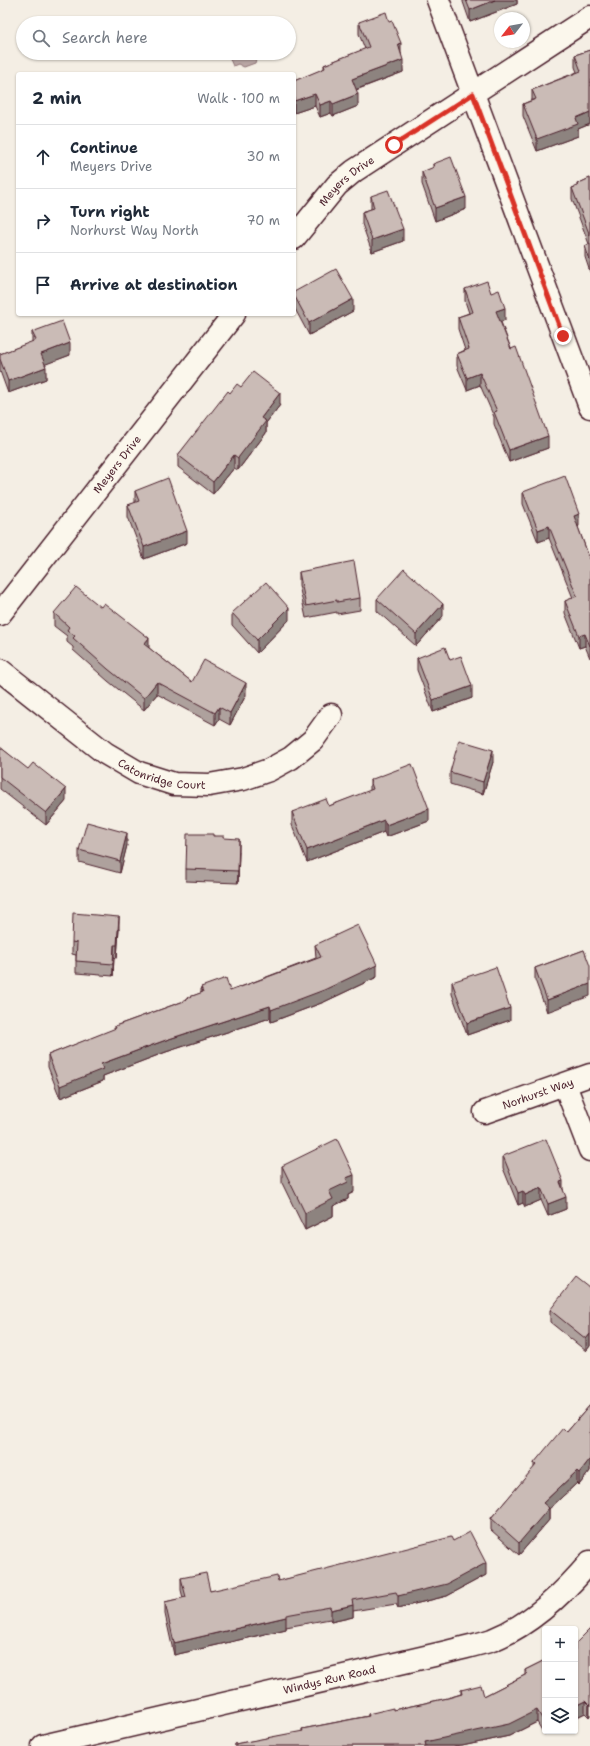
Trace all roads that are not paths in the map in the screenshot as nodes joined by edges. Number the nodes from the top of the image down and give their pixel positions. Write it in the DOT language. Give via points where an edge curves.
graph roads {
  1 [pos="438,0"];
  2 [pos="590,17"];
  3 [pos="473,94"];
  4 [pos="296,236"];
  5 [pos="232,316"];
  6 [pos="590,407"];
  7 [pos="0,614"];
  8 [pos="0,670"];
  9 [pos="331,715"];
  10 [pos="590,1075"];
  11 [pos="565,1085"];
  12 [pos="485,1112"];
  13 [pos="590,1150"];
  14 [pos="590,1562"];
  15 [pos="43,1746"];
  1 -- 3 [label="street"];
  2 -- 3 [label="street, Meyers Drive"];
  3 -- 4 [label="street, Meyers Drive" via="354,171 337,185"];
  3 -- 6 [label="street"];
  5 -- 7 [label="street, Meyers Drive"];
  8 -- 9 [label="street, Catonridge Court" via="105,753 140,773 174,784 209,785 243,779 269,770 291,758 313,740"];
  10 -- 11 [label="street, Norhurst Way"];
  11 -- 12 [label="street, Norhurst Way"];
  11 -- 13 [label="street"];
  14 -- 15 [label="street, Windys Run Road" via="553,1601 523,1623 492,1640"];
}
